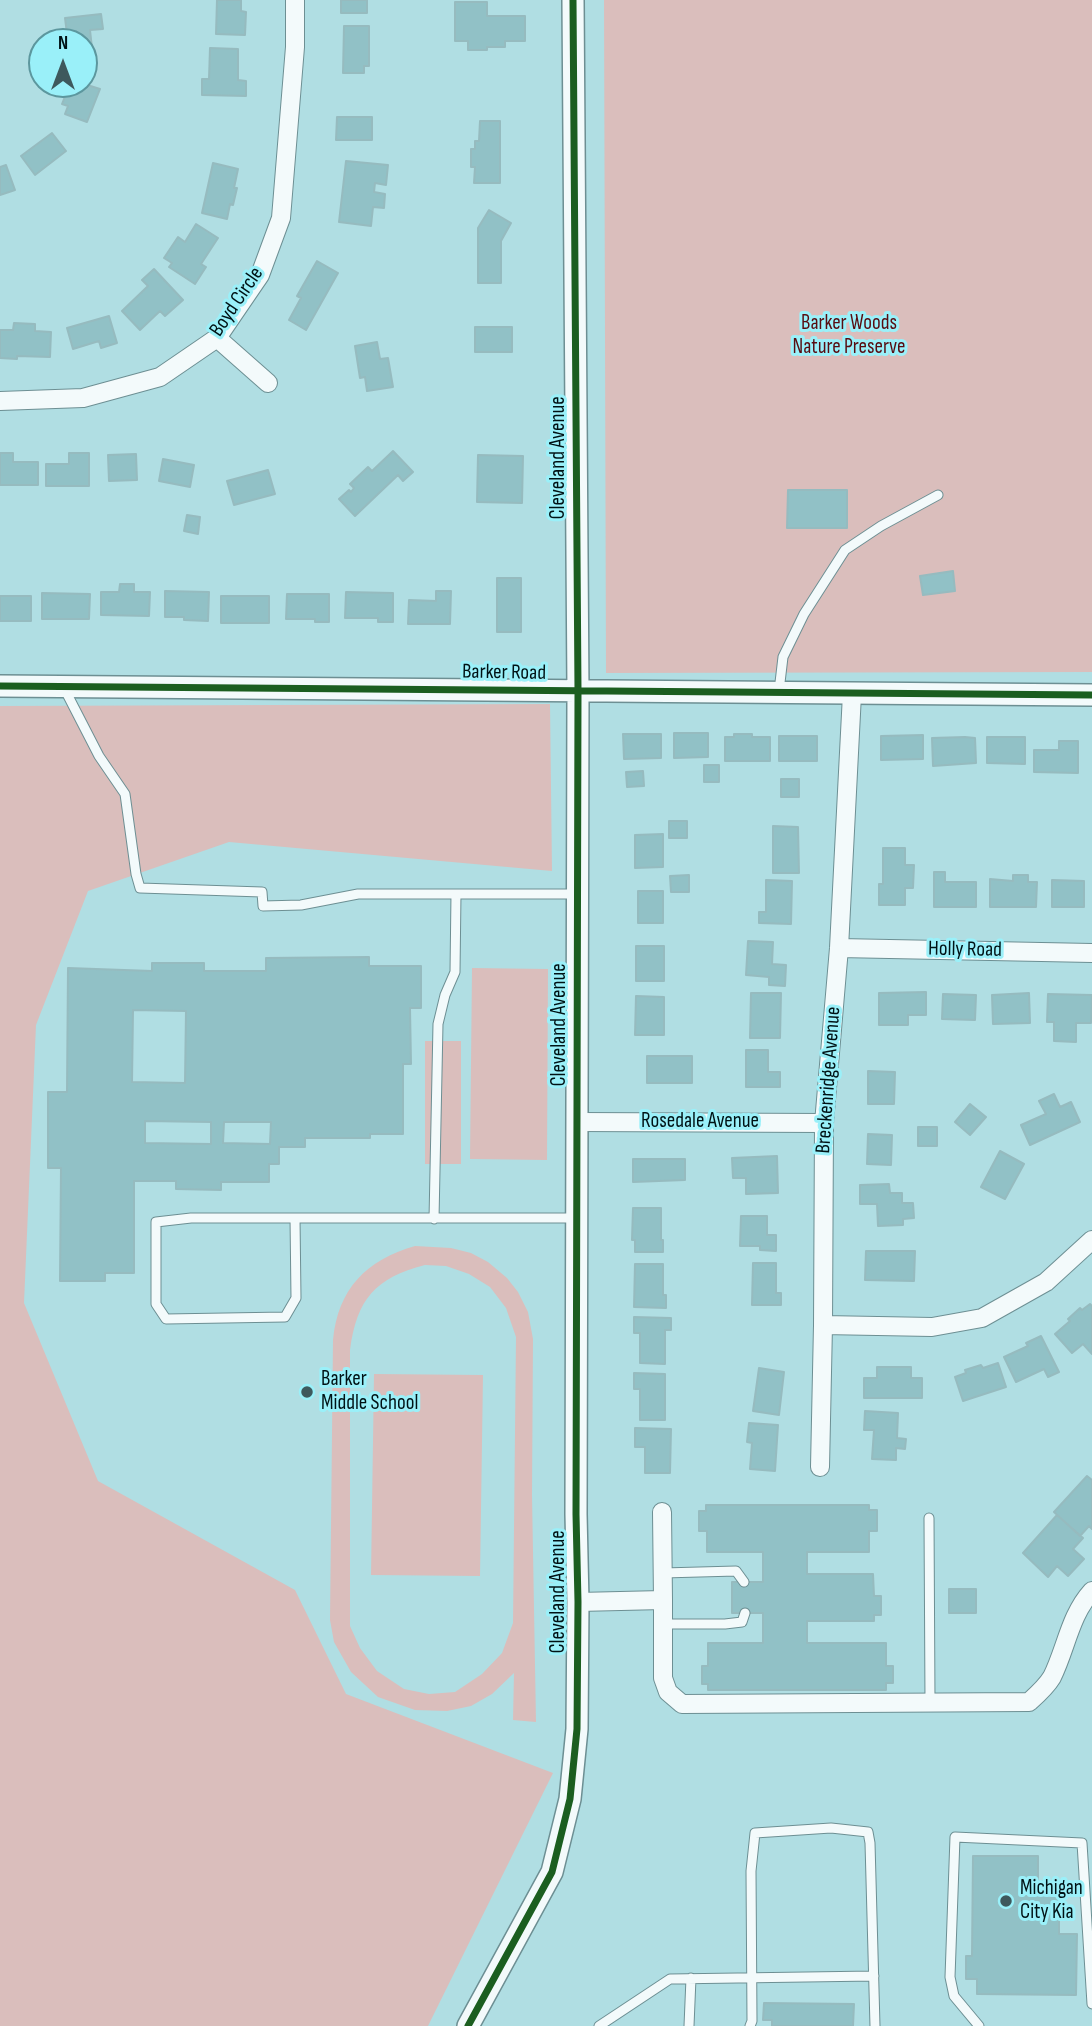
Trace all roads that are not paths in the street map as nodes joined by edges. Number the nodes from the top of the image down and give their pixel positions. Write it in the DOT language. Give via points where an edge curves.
graph roads {
  1 [pos="295,0"];
  2 [pos="573,0"];
  3 [pos="217,338"];
  4 [pos="268,383"];
  5 [pos="0,401"];
  6 [pos="938,495"];
  7 [pos="0,686"];
  8 [pos="64,687"];
  9 [pos="578,691"];
  10 [pos="779,693"];
  11 [pos="852,694"];
  12 [pos="1092,695"];
  13 [pos="456,894"];
  14 [pos="578,894"];
  15 [pos="839,948"];
  16 [pos="1092,953"];
  17 [pos="577,1122"];
  18 [pos="824,1123"];
  19 [pos="295,1218"];
  20 [pos="577,1218"];
  21 [pos="434,1219"];
  22 [pos="1092,1240"];
  23 [pos="823,1325"];
  24 [pos="820,1467"];
  25 [pos="662,1512"];
  26 [pos="929,1518"];
  27 [pos="663,1573"];
  28 [pos="744,1582"];
  29 [pos="1092,1591"];
  30 [pos="663,1600"];
  31 [pos="578,1602"];
  32 [pos="745,1613"];
  33 [pos="663,1624"];
  34 [pos="930,1702"];
  35 [pos="874,1976"];
  36 [pos="691,1978"];
  37 [pos="752,1978"];
  38 [pos="1092,2004"];
  39 [pos="468,2026"];
  40 [pos="599,2026"];
  41 [pos="689,2026"];
  42 [pos="750,2026"];
  43 [pos="875,2026"];
  44 [pos="979,2026"];
  1 -- 3 [label="street, Boyd Circle" via="281,218 260,275"];
  2 -- 9 [label="street, Cleveland Avenue"];
  3 -- 4 [label="street"];
  3 -- 5 [label="street, Boyd Circle" via="160,377 83,398"];
  6 -- 10 [label="lane" via="845,550 783,657"];
  7 -- 8 [label="street, Barker Road"];
  8 -- 9 [label="street, Barker Road"];
  8 -- 13 [label="lane" via="99,756 125,794 140,888 262,891 263,906 301,905 358,894"];
  9 -- 10 [label="street, Barker Road"];
  9 -- 14 [label="street, Cleveland Avenue"];
  10 -- 11 [label="street, Barker Road"];
  11 -- 12 [label="street, Barker Road"];
  11 -- 15 [label="street, Breckenridge Avenue"];
  13 -- 14 [label="lane"];
  13 -- 21 [label="lane" via="455,972 438,1024"];
  14 -- 17 [label="street, Cleveland Avenue"];
  15 -- 16 [label="street, Holly Road"];
  15 -- 18 [label="street, Breckenridge Avenue"];
  17 -- 18 [label="street, Rosedale Avenue"];
  17 -- 20 [label="street, Cleveland Avenue"];
  18 -- 23 [label="street, Breckenridge Avenue"];
  19 -- 19 [label="lane" via="156,1222 156,1304 166,1319 285,1317 296,1298"];
  19 -- 21 [label="lane"];
  20 -- 21 [label="lane"];
  20 -- 31 [label="street, Cleveland Avenue"];
  22 -- 23 [label="street" via="1046,1282 982,1318 932,1326"];
  23 -- 24 [label="street, Breckenridge Avenue"];
  25 -- 27 [label="street"];
  26 -- 34 [label="lane"];
  27 -- 28 [label="lane" via="736,1571"];
  27 -- 30 [label="street"];
  29 -- 34 [label="street" via="1075,1617 1052,1677 1029,1702"];
  30 -- 31 [label="street"];
  30 -- 33 [label="street"];
  31 -- 39 [label="street, Cleveland Avenue" via="577,1729 570,1798 552,1872"];
  32 -- 33 [label="lane" via="742,1622"];
  33 -- 34 [label="street" via="663,1678 668,1692 682,1704"];
  35 -- 37 [label="lane"];
  35 -- 37 [label="lane" via="868,1832 831,1828 755,1833"];
  35 -- 43 [label="lane"];
  36 -- 37 [label="lane"];
  36 -- 40 [label="lane" via="670,1979"];
  36 -- 41 [label="lane"];
  37 -- 42 [label="lane"];
  38 -- 44 [label="lane" via="1082,1843 954,1838 950,1978 954,1996"];
}
